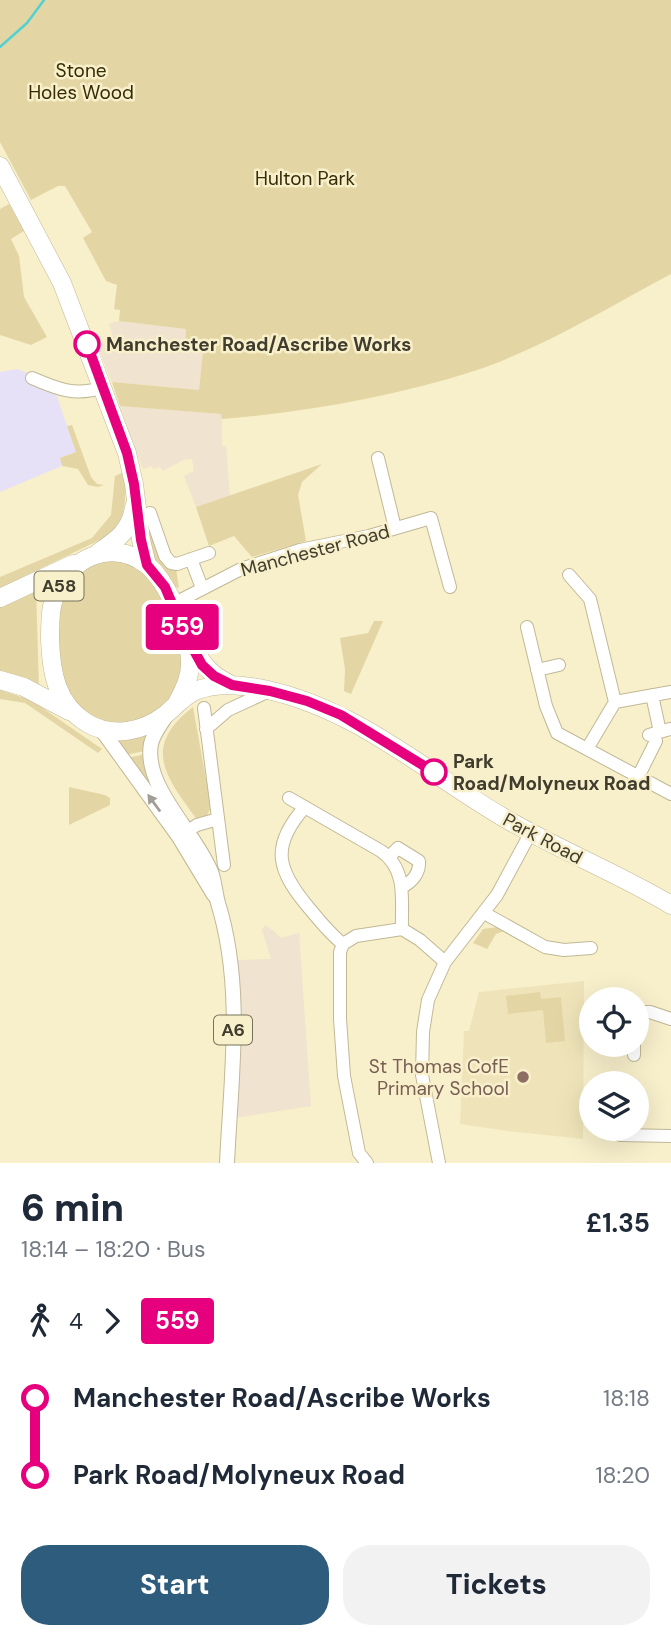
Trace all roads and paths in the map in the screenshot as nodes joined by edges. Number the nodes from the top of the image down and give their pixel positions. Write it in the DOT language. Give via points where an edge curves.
graph roads {
  1 [pos="0,166"];
  2 [pos="32,379"];
  3 [pos="103,387"];
  4 [pos="378,458"];
  5 [pos="135,495"];
  6 [pos="150,513"];
  7 [pos="396,528"];
  8 [pos="209,553"];
  9 [pos="89,557"];
  10 [pos="191,559"];
  11 [pos="147,565"];
  12 [pos="569,575"];
  13 [pos="450,587"];
  14 [pos="202,588"];
  15 [pos="0,598"];
  16 [pos="173,604"];
  17 [pos="527,627"];
  18 [pos="184,632"];
  19 [pos="559,665"];
  20 [pos="537,670"];
  21 [pos="0,680"];
  22 [pos="232,685"];
  23 [pos="270,691"];
  24 [pos="671,692"];
  25 [pos="652,695"];
  26 [pos="615,702"];
  27 [pos="173,706"];
  28 [pos="204,708"];
  29 [pos="75,714"];
  30 [pos="101,729"];
  31 [pos="206,729"];
  32 [pos="659,734"];
  33 [pos="587,749"];
  34 [pos="638,777"];
  35 [pos="671,794"];
  36 [pos="289,798"];
  37 [pos="304,807"];
  38 [pos="218,819"];
  39 [pos="531,832"];
  40 [pos="184,833"];
  41 [pos="389,857"];
  42 [pos="224,865"];
  43 [pos="402,887"];
  44 [pos="671,905"];
  45 [pos="484,912"];
  46 [pos="402,929"];
  47 [pos="344,944"];
  48 [pos="591,948"];
  49 [pos="445,962"];
  50 [pos="649,1012"];
  51 [pos="671,1019"];
  52 [pos="649,1135"];
  53 [pos="671,1136"];
  54 [pos="439,1161"];
  55 [pos="227,1163"];
  56 [pos="367,1163"];
  57 [pos="425,1163"];
  1 -- 3 [label="highway" via="62,283"];
  2 -- 3 [label="street" via="71,392"];
  3 -- 5 [label="highway" via="127,453"];
  4 -- 7 [label="street"];
  5 -- 9 [label="highway" via="127,528"];
  5 -- 11 [label="highway"];
  6 -- 10 [label="street" via="167,560 174,564"];
  7 -- 13 [label="street, Manchester Road" via="431,518"];
  7 -- 14 [label="street, Manchester Road" via="300,550 241,569"];
  8 -- 10 [label="street"];
  9 -- 11 [label="highway, A58" via="123,553"];
  9 -- 15 [label="highway, A58"];
  9 -- 29 [label="highway, A58" via="70,570 56,591 50,619 53,677"];
  10 -- 14 [label="street"];
  11 -- 16 [label="highway, A58"];
  12 -- 26 [label="street" via="590,598"];
  14 -- 16 [label="street, Manchester Road"];
  16 -- 18 [label="highway, A58"];
  17 -- 20 [label="street"];
  18 -- 22 [label="highway, Park Road / A58" via="202,665"];
  18 -- 27 [label="highway, A58" via="190,662 187,683"];
  19 -- 20 [label="street"];
  20 -- 33 [label="street" via="553,727"];
  21 -- 29 [label="highway, A58" via="24,687"];
  22 -- 23 [label="highway, Park Road / A58"];
  22 -- 27 [label="highway, Park Road / A58" via="204,688"];
  23 -- 31 [label="street" via="228,710"];
  23 -- 39 [label="highway, Park Road / A58" via="341,715"];
  24 -- 25 [label="street"];
  25 -- 26 [label="street"];
  25 -- 32 [label="street"];
  26 -- 33 [label="street"];
  27 -- 30 [label="highway, A58" via="142,728"];
  27 -- 40 [label="main road, A6" via="152,741 151,765"];
  28 -- 31 [label="street"];
  29 -- 30 [label="highway, A58"];
  40 -- 30 [label="main road, A6, one-way"];
  31 -- 38 [label="street"];
  32 -- 34 [label="street"];
  33 -- 34 [label="street"];
  34 -- 35 [label="street"];
  36 -- 37 [label="street"];
  37 -- 41 [label="street"];
  37 -- 47 [label="street" via="287,830 282,864 294,890"];
  38 -- 40 [label="street"];
  38 -- 42 [label="street"];
  39 -- 44 [label="highway, Park Road / A58"];
  39 -- 45 [label="street"];
  40 -- 55 [label="main road, A6" via="217,900 228,939 234,1025"];
  41 -- 43 [label="street" via="397,866"];
  41 -- 43 [label="street" via="398,848 419,861 413,880"];
  43 -- 46 [label="street"];
  45 -- 48 [label="street" via="545,947"];
  45 -- 49 [label="street"];
  46 -- 47 [label="street" via="356,936"];
  46 -- 49 [label="street"];
  47 -- 56 [label="street" via="339,961 344,1076 359,1153"];
  49 -- 54 [label="street" via="428,1000 422,1054"];
  50 -- 51 [label="street"];
  52 -- 53 [label="street"];
  54 -- 57 [label="street"];
}
